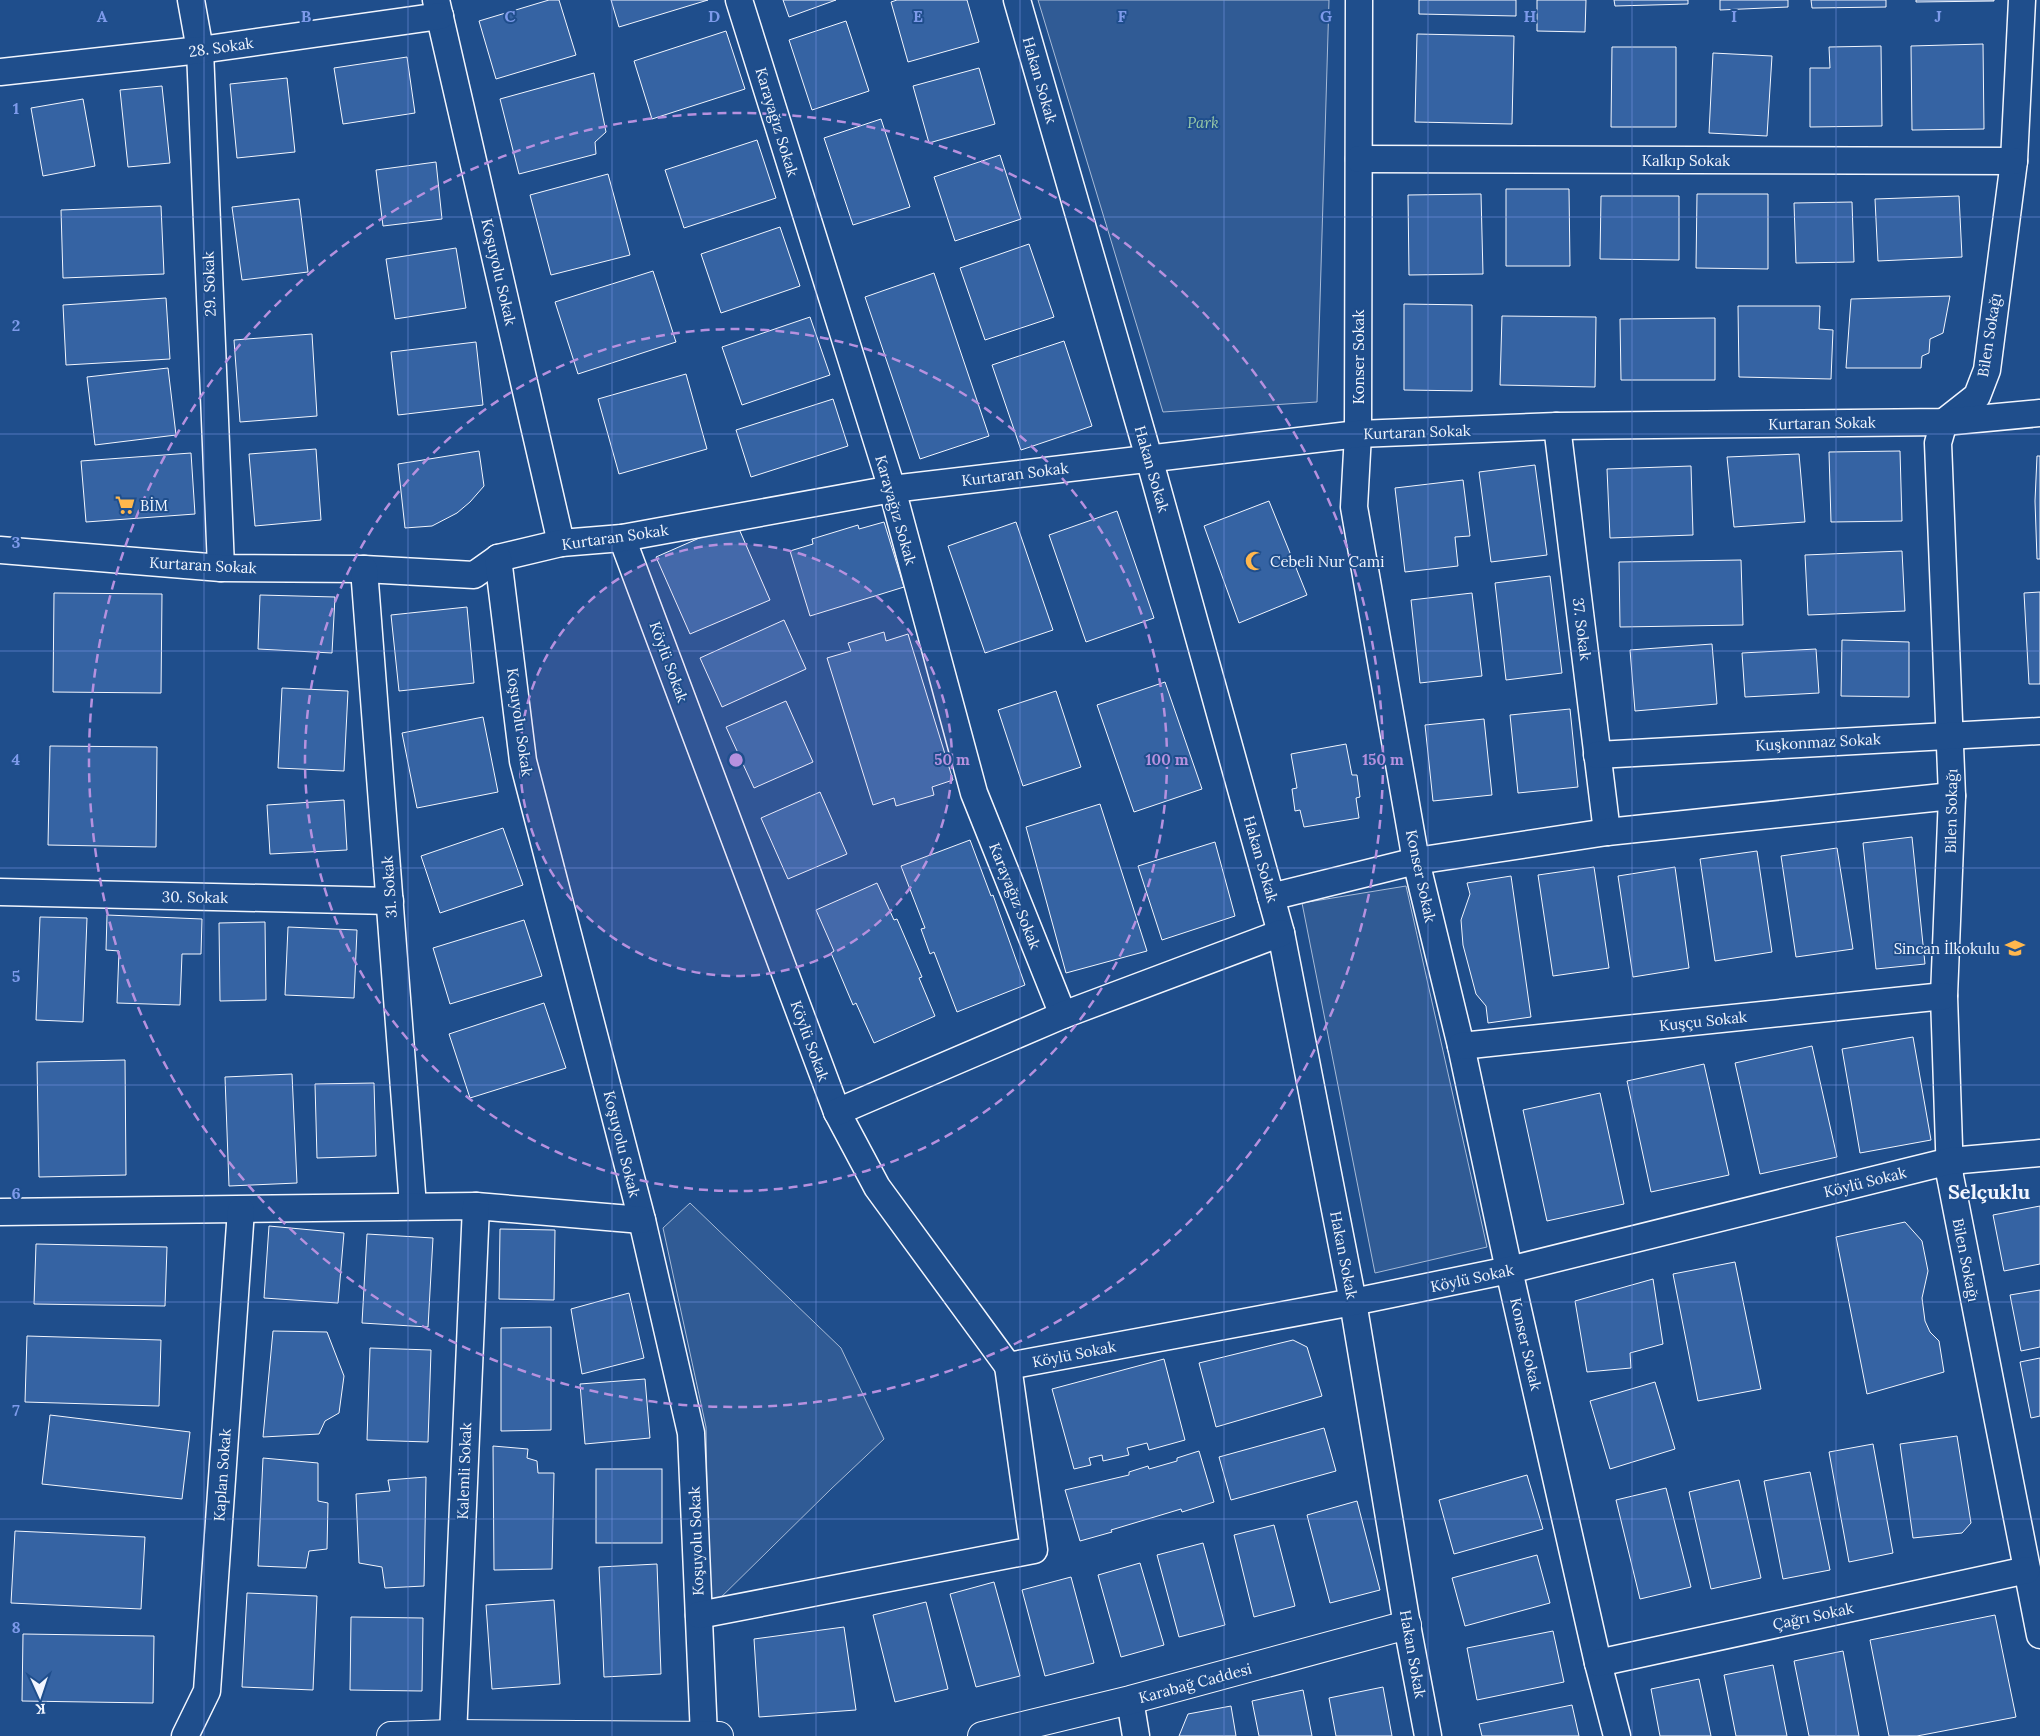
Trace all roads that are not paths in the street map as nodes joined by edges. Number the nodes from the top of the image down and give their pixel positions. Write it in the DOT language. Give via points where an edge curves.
graph roads {
  1 [pos="191,0"];
  2 [pos="739,0"];
  3 [pos="1017,0"];
  4 [pos="1359,0"];
  5 [pos="2022,0"];
  6 [pos="438,8"];
  7 [pos="200,50"];
  8 [pos="0,72"];
  9 [pos="1359,158"];
  10 [pos="2014,161"];
  11 [pos="2040,413"];
  12 [pos="1944,422"];
  13 [pos="1556,426"];
  14 [pos="1358,434"];
  15 [pos="1150,458"];
  16 [pos="892,489"];
  17 [pos="622,538"];
  18 [pos="561,543"];
  19 [pos="0,550"];
  20 [pos="498,558"];
  21 [pos="222,568"];
  22 [pos="364,569"];
  23 [pos="2040,731"];
  24 [pos="1951,735"];
  25 [pos="1597,755"];
  26 [pos="1952,796"];
  27 [pos="1607,832"];
  28 [pos="1416,861"];
  29 [pos="0,892"];
  30 [pos="1271,897"];
  31 [pos="390,901"];
  32 [pos="1281,933"];
  33 [pos="1944,996"];
  34 [pos="1064,1015"];
  35 [pos="1461,1046"];
  36 [pos="837,1112"];
  37 [pos="2040,1153"];
  38 [pos="1950,1162"];
  39 [pos="413,1206"];
  40 [pos="476,1206"];
  41 [pos="241,1210"];
  42 [pos="0,1212"];
  43 [pos="642,1220"];
  44 [pos="1509,1270"];
  45 [pos="1353,1302"];
  46 [pos="1008,1366"];
  47 [pos="2027,1570"];
  48 [pos="699,1615"];
  49 [pos="1407,1626"];
  50 [pos="2040,1635"];
  51 [pos="1598,1663"];
  52 [pos="1130,1700"];
  53 [pos="453,1735"];
  54 [pos="185,1736"];
  55 [pos="392,1736"];
  56 [pos="709,1736"];
  57 [pos="982,1736"];
  58 [pos="1136,1736"];
  59 [pos="1428,1736"];
  60 [pos="1617,1736"];
  1 -- 7 [label="street, 29. Sokak"];
  2 -- 16 [label="street, Karayağız Sokak"];
  3 -- 15 [label="street, Hakan Sokak"];
  4 -- 9 [label="street, Konser Sokak"];
  5 -- 10 [label="street, Bilen Sokağı"];
  6 -- 7 [label="street, 28. Sokak"];
  6 -- 18 [label="street, Koşuyolu Sokak"];
  7 -- 8 [label="street, 28. Sokak"];
  7 -- 21 [label="street, 29. Sokak"];
  9 -- 10 [label="street, Kalkıp Sokak"];
  9 -- 14 [label="street, Konser Sokak"];
  10 -- 12 [label="street, Bilen Sokağı" via="1987,370 1977,396"];
  11 -- 12 [label="street, Kurtaran Sokak"];
  12 -- 13 [label="street, Kurtaran Sokak"];
  12 -- 24 [label="street, Bilen Sokağı" via="1938,443"];
  13 -- 14 [label="street, Kurtaran Sokak"];
  13 -- 25 [label="street, 37. Sokak"];
  14 -- 15 [label="street, Kurtaran Sokak"];
  14 -- 28 [label="street, Konser Sokak" via="1354,507"];
  15 -- 16 [label="street, Kurtaran Sokak"];
  15 -- 30 [label="street, Hakan Sokak"];
  16 -- 17 [label="street, Kurtaran Sokak"];
  16 -- 34 [label="street, Karayağız Sokak" via="974,793"];
  17 -- 18 [label="street, Kurtaran Sokak"];
  17 -- 36 [label="street, Köylü Sokak"];
  18 -- 20 [label="street, Kurtaran Sokak"];
  19 -- 21 [label="street, Kurtaran Sokak"];
  20 -- 22 [label="street, Kurtaran Sokak" via="474,575"];
  20 -- 43 [label="street, Koşuyolu Sokak" via="523,761"];
  21 -- 22 [label="street, Kurtaran Sokak"];
  22 -- 31 [label="street, 31. Sokak"];
  23 -- 24 [label="street, Kuşkonmaz Sokak"];
  24 -- 25 [label="street, Kuşkonmaz Sokak"];
  24 -- 26 [label="street, Bilen Sokağı"];
  25 -- 27 [label="street, 37. Sokak"];
  26 -- 27 [label="street"];
  26 -- 33 [label="street, Bilen Sokağı"];
  27 -- 28 [label="street"];
  28 -- 30 [label="street"];
  28 -- 35 [label="street, Konser Sokak"];
  29 -- 31 [label="street, 30. Sokak"];
  30 -- 32 [label="street, Hakan Sokak"];
  31 -- 39 [label="street, 31. Sokak"];
  32 -- 34 [label="street"];
  32 -- 45 [label="street, Hakan Sokak"];
  33 -- 35 [label="street, Kuşçu Sokak"];
  33 -- 38 [label="street, Bilen Sokağı"];
  34 -- 36 [label="street"];
  35 -- 44 [label="street, Konser Sokak"];
  36 -- 46 [label="street, Köylü Sokak" via="877,1187"];
  37 -- 38 [label="street, Köylü Sokak"];
  38 -- 44 [label="street, Köylü Sokak"];
  38 -- 47 [label="street, Bilen Sokağı" via="1950,1176"];
  39 -- 40 [label="street"];
  39 -- 41 [label="street"];
  40 -- 43 [label="street"];
  40 -- 53 [label="street, Kalemli Sokak"];
  41 -- 42 [label="street"];
  41 -- 54 [label="street, Kaplan Sokak" via="206,1691"];
  43 -- 48 [label="street, Koşuyolu Sokak" via="691,1433"];
  44 -- 45 [label="street, Köylü Sokak"];
  44 -- 51 [label="street, Konser Sokak"];
  45 -- 46 [label="street, Köylü Sokak"];
  45 -- 49 [label="street, Hakan Sokak"];
  46 -- 48 [label="street" via="1034,1550"];
  47 -- 50 [label="street, Bilen Sokağı"];
  47 -- 51 [label="street, Çağrı Sokak"];
  48 -- 56 [label="street, Koşuyolu Sokak"];
  49 -- 52 [label="street, Karabağ Caddesi"];
  49 -- 59 [label="street, Hakan Sokak"];
  51 -- 60 [label="street, Konser Sokak"];
  52 -- 57 [label="street, Karabağ Caddesi"];
  52 -- 58 [label="street"];
  53 -- 55 [label="street"];
  53 -- 56 [label="street"];
}
